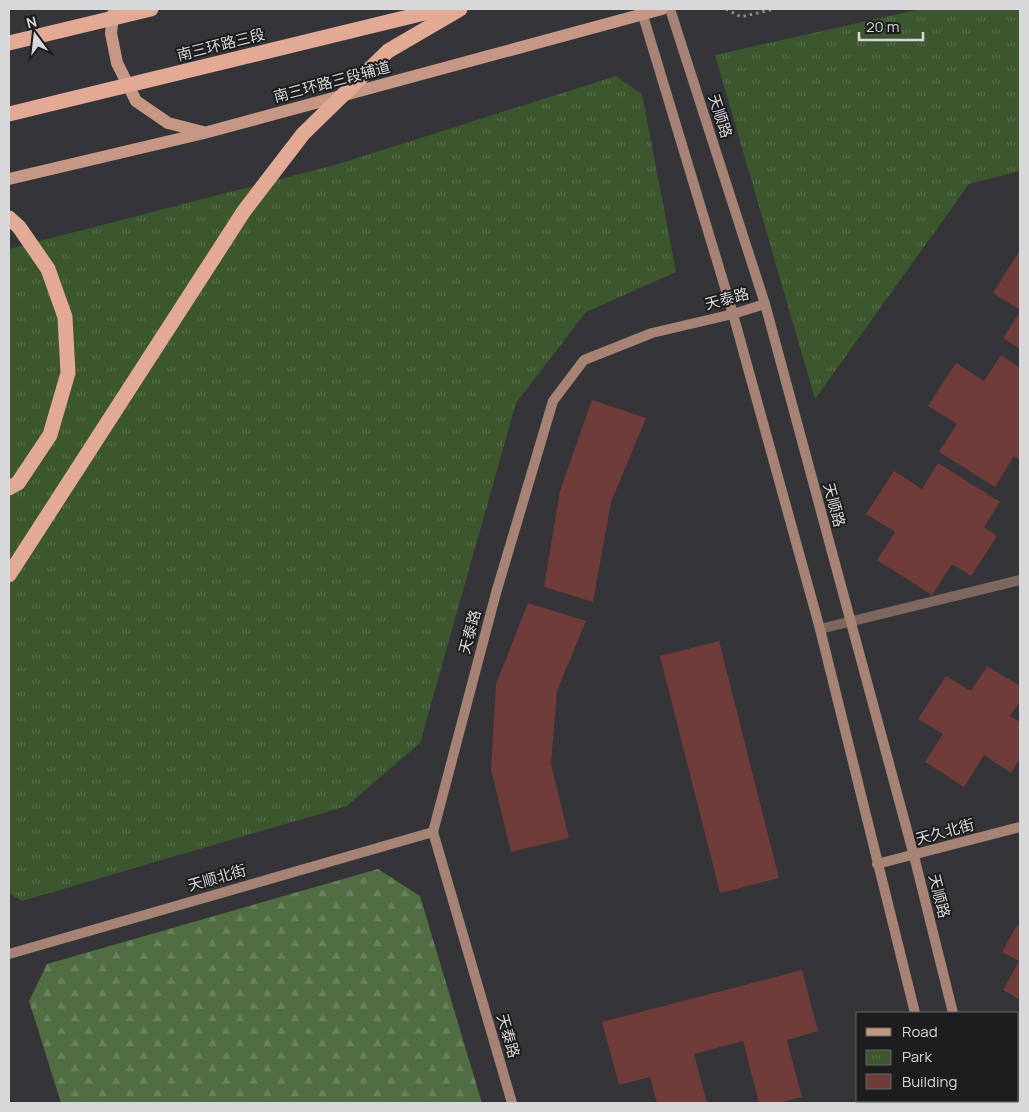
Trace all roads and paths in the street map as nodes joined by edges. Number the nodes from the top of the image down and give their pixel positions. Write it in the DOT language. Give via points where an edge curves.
graph roads {
  1 [pos="114,9"];
  2 [pos="151,9"];
  3 [pos="441,9"];
  4 [pos="460,9"];
  5 [pos="662,9"];
  6 [pos="670,9"];
  7 [pos="726,9"];
  8 [pos="774,9"];
  9 [pos="642,12"];
  10 [pos="9,44"];
  11 [pos="9,114"];
  12 [pos="204,133"];
  13 [pos="9,180"];
  14 [pos="9,218"];
  15 [pos="765,304"];
  16 [pos="733,314"];
  17 [pos="9,488"];
  18 [pos="9,575"];
  19 [pos="1020,580"];
  20 [pos="850,622"];
  21 [pos="820,629"];
  22 [pos="1020,827"];
  23 [pos="433,832"];
  24 [pos="914,856"];
  25 [pos="877,864"];
  26 [pos="9,954"];
  27 [pos="915,1012"];
  28 [pos="953,1012"];
  29 [pos="512,1103"];
  1 -- 12 [label="main road" via="111,33 117,63 136,101 168,123"];
  2 -- 10 [label="highway, bridge"];
  3 -- 11 [label="highway, 南三环路三段, bridge"];
  4 -- 18 [label="highway, bridge" via="388,50 303,134 244,210"];
  5 -- 9 [label="main road, 南三环路三段辅道"];
  6 -- 15 [label="street, 天顺路"];
  7 -- 8 [label="path" via="741,17"];
  9 -- 12 [label="main road, 南三环路三段辅道"];
  9 -- 16 [label="street"];
  12 -- 13 [label="main road, 南三环路三段辅道"];
  14 -- 17 [label="highway" via="48,269 65,317 68,374 50,435 18,482"];
  15 -- 16 [label="street, 天泰路"];
  15 -- 20 [label="street, 天顺路"];
  16 -- 21 [label="street"];
  16 -- 23 [label="street, 天泰路" via="652,333 584,360 553,401 496,593"];
  19 -- 20 [label="lane"];
  20 -- 21 [label="lane"];
  20 -- 24 [label="street, 天顺路"];
  21 -- 25 [label="street"];
  22 -- 24 [label="street, 天久北街"];
  23 -- 26 [label="street, 天顺北街"];
  23 -- 29 [label="street, 天泰路"];
  24 -- 25 [label="street, 天久北街"];
  24 -- 28 [label="street, 天顺路"];
  25 -- 27 [label="street"];
}
